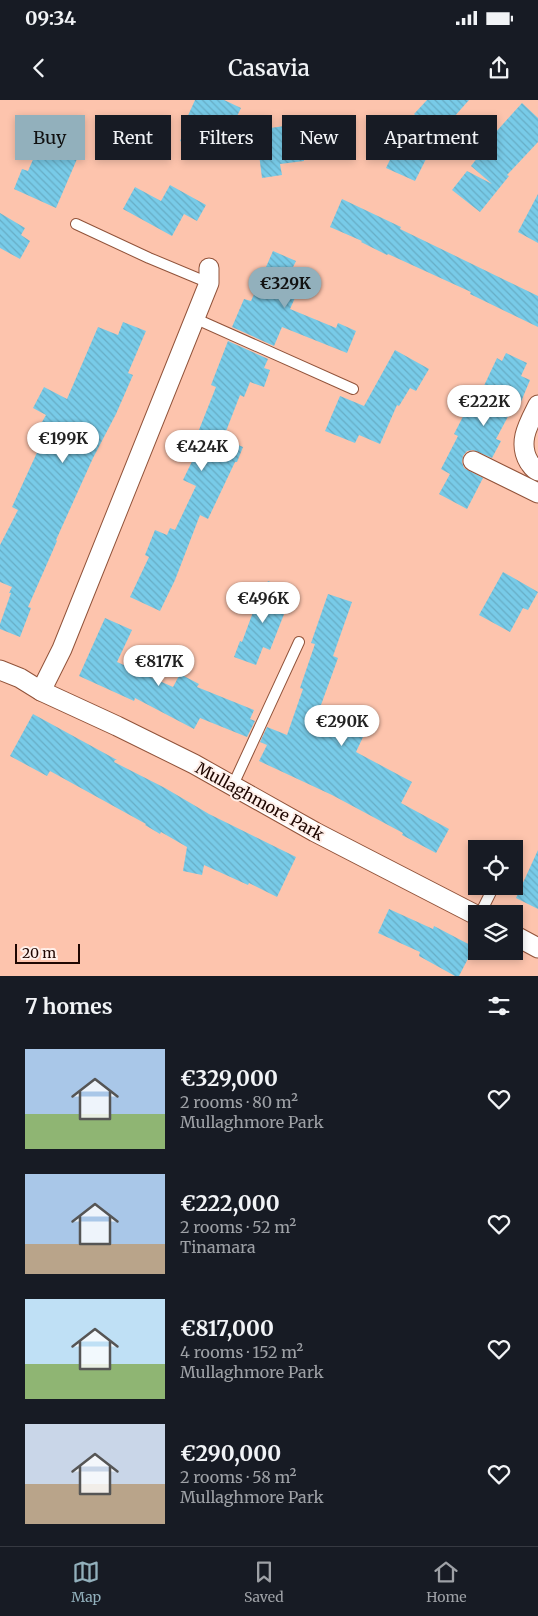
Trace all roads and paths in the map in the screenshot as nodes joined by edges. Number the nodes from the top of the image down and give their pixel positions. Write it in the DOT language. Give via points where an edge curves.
graph roads {
  1 [pos="76,224"];
  2 [pos="209,276"];
  3 [pos="194,318"];
  4 [pos="353,389"];
  5 [pos="538,405"];
  6 [pos="473,461"];
  7 [pos="538,471"];
  8 [pos="538,494"];
  9 [pos="299,642"];
  10 [pos="0,670"];
  11 [pos="41,691"];
  12 [pos="233,785"];
  13 [pos="468,911"];
  14 [pos="523,940"];
  15 [pos="538,948"];
  1 -- 2 [label="lane" via="149,258"];
  2 -- 3 [label="street"];
  3 -- 4 [label="lane"];
  3 -- 11 [label="street" via="62,649"];
  5 -- 7 [label="street" via="526,429 523,444 525,455"];
  6 -- 8 [label="street"];
  9 -- 12 [label="lane"];
  10 -- 11 [label="street, Mullaghmore Park"];
  11 -- 12 [label="street, Mullaghmore Park"];
  12 -- 13 [label="street, Mullaghmore Park" via="315,832"];
  14 -- 15 [label="street"];
}
